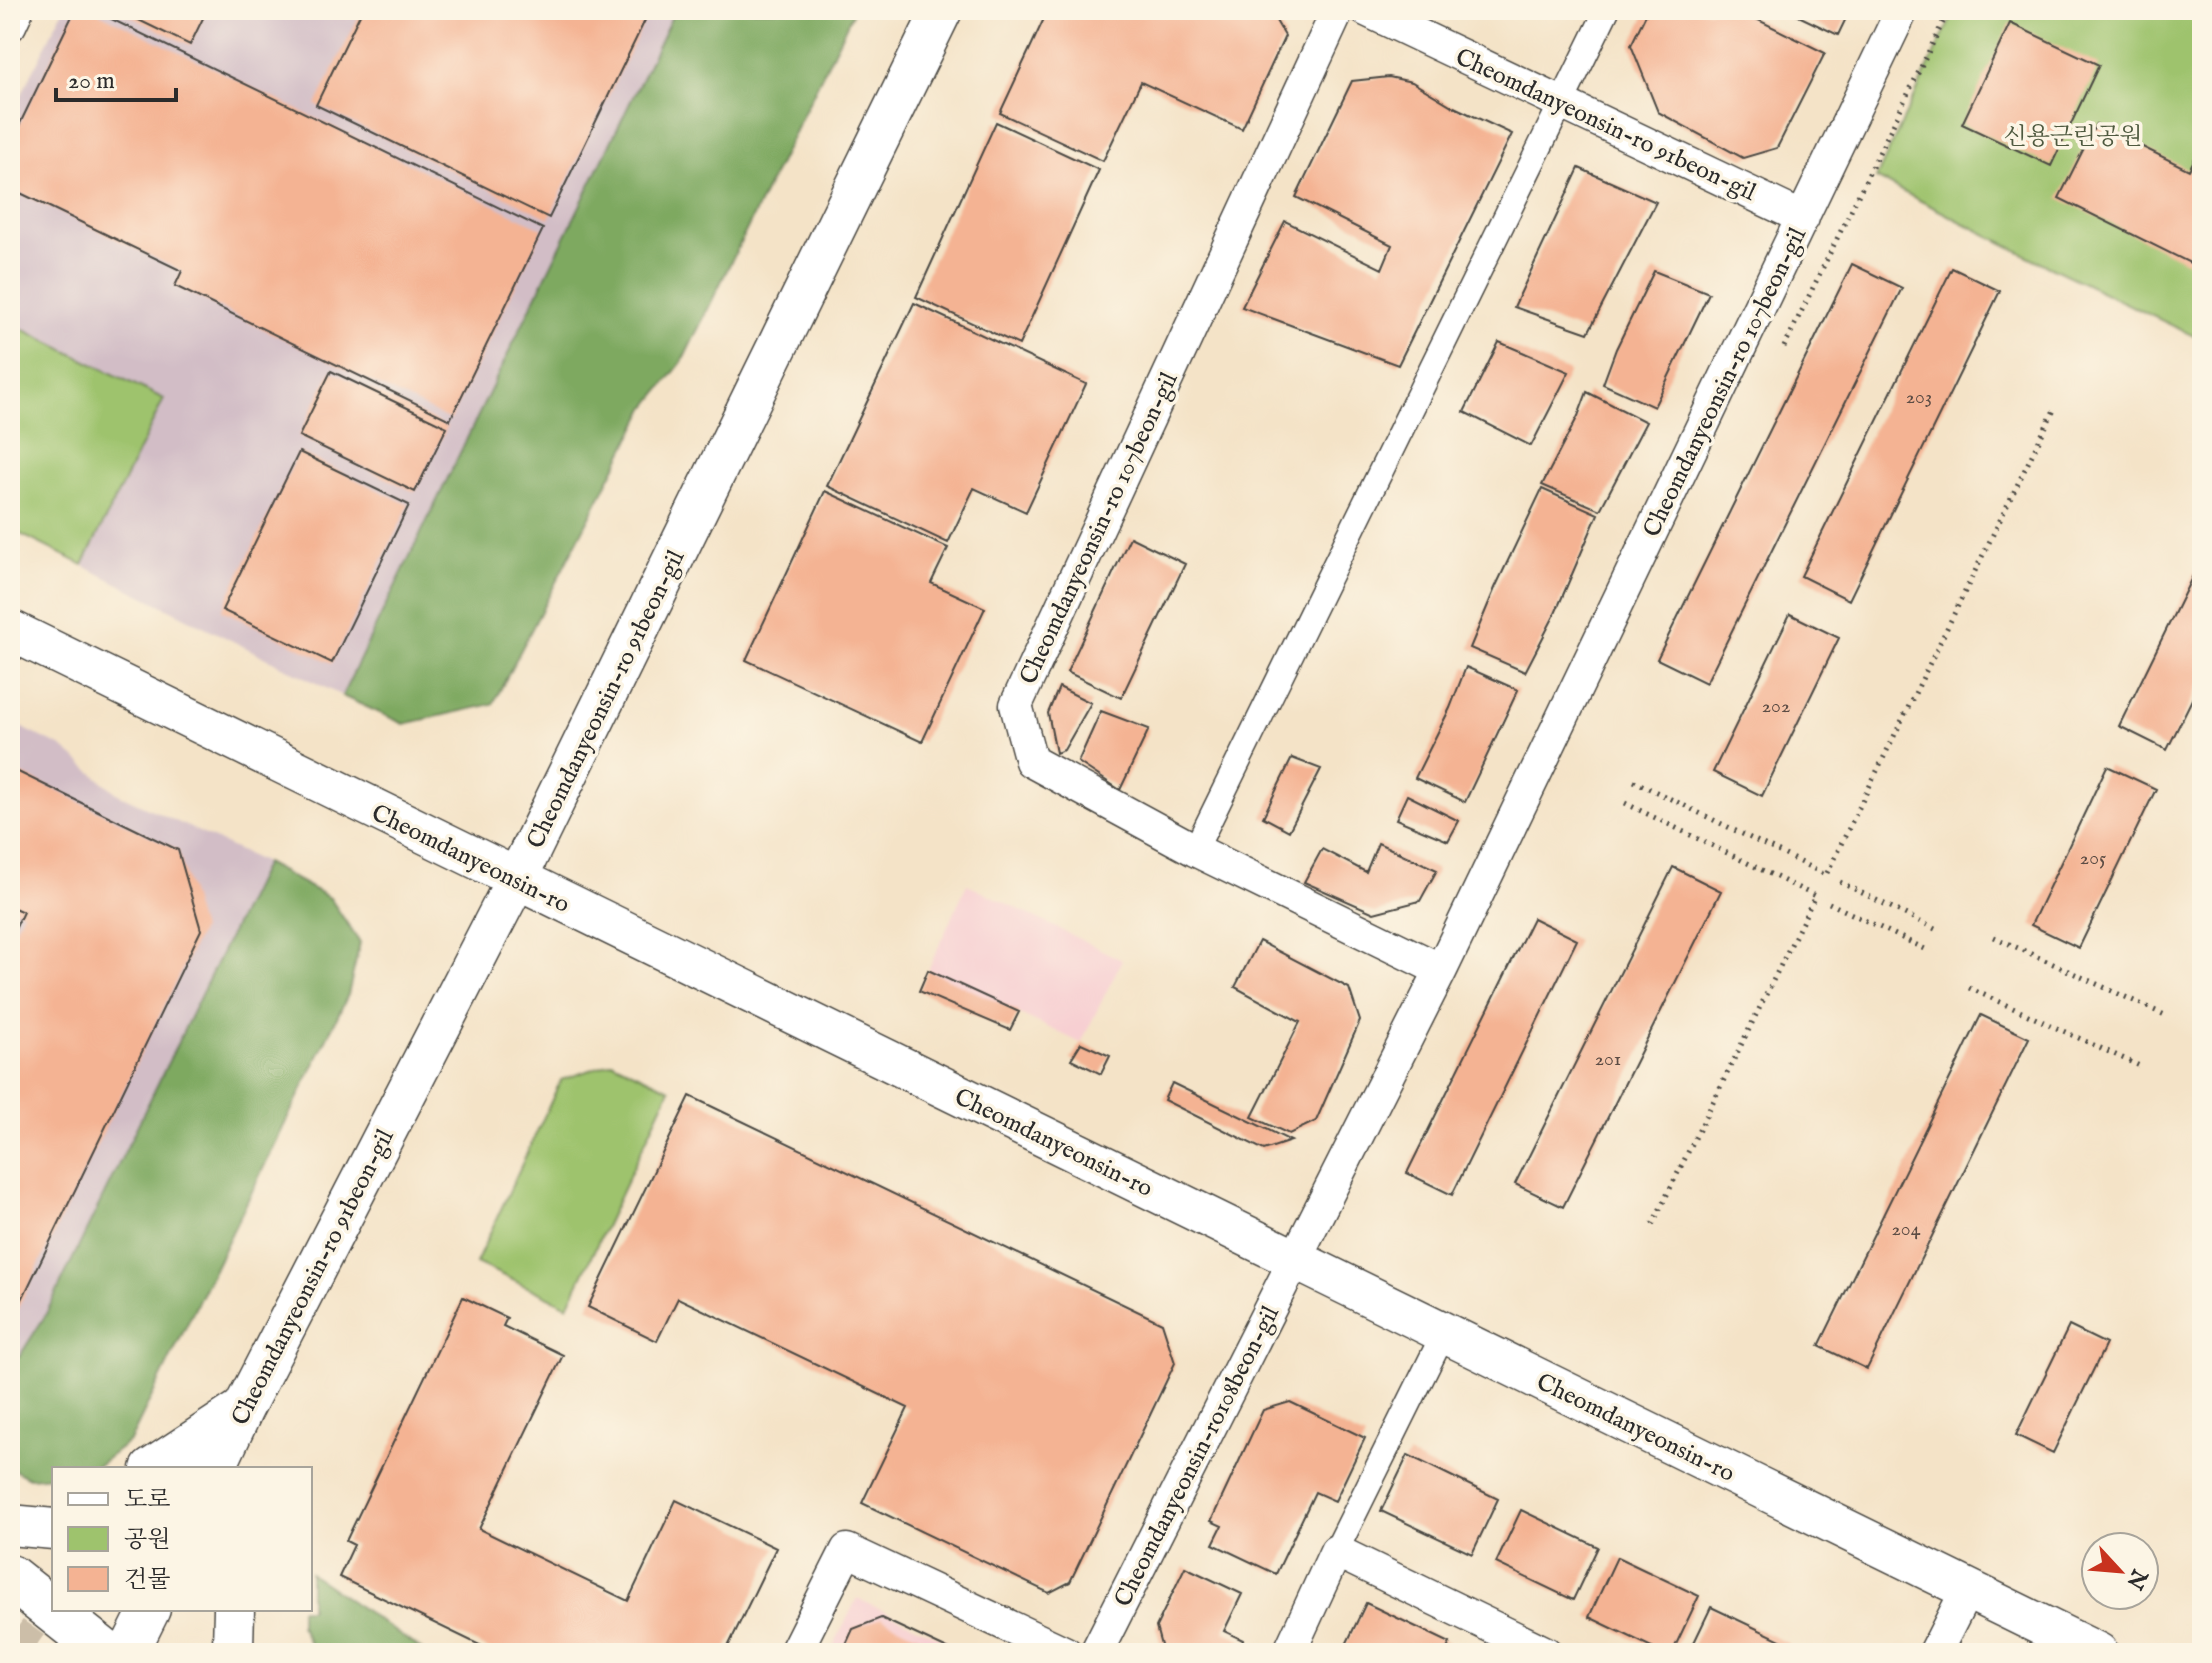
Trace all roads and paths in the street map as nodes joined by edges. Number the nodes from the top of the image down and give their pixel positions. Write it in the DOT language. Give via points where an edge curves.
graph roads {
  1 [pos="17,10"];
  2 [pos="942,10"];
  3 [pos="1338,10"];
  4 [pos="1366,10"];
  5 [pos="1607,10"];
  6 [pos="1902,10"];
  7 [pos="10,25"];
  8 [pos="1561,103"];
  9 [pos="1803,218"];
  10 [pos="2054,410"];
  11 [pos="10,630"];
  12 [pos="1634,781"];
  13 [pos="1625,803"];
  14 [pos="1195,850"];
  15 [pos="516,880"];
  16 [pos="1840,882"];
  17 [pos="1829,903"];
  18 [pos="1935,929"];
  19 [pos="1994,937"];
  20 [pos="1925,949"];
  21 [pos="1441,970"];
  22 [pos="1969,988"];
  23 [pos="2167,1016"];
  24 [pos="2142,1067"];
  25 [pos="1651,1227"];
  26 [pos="1296,1260"];
  27 [pos="1444,1333"];
  28 [pos="243,1409"];
  29 [pos="154,1467"];
  30 [pos="216,1467"];
  31 [pos="239,1467"];
  32 [pos="10,1525"];
  33 [pos="52,1529"];
  34 [pos="1336,1551"];
  35 [pos="10,1577"];
  36 [pos="1968,1588"];
  37 [pos="52,1610"];
  38 [pos="53,1611"];
  39 [pos="149,1611"];
  40 [pos="234,1611"];
  41 [pos="106,1653"];
  42 [pos="128,1653"];
  43 [pos="235,1653"];
  44 [pos="795,1653"];
  45 [pos="1066,1653"];
  46 [pos="1096,1653"];
  47 [pos="1289,1653"];
  48 [pos="1546,1653"];
  49 [pos="1935,1653"];
  50 [pos="2098,1653"];
  1 -- 7 [label="street"];
  2 -- 15 [label="street, Cheomdanyeonsin-ro 91beon-gil"];
  3 -- 14 [label="street, Cheomdanyeonsin-ro 107beon-gil" via="1016,705 1031,761"];
  4 -- 8 [label="street, Cheomdanyeonsin-ro 91beon-gil"];
  5 -- 8 [label="street"];
  6 -- 9 [label="street, Cheomdanyeonsin-ro 107beon-gil"];
  8 -- 9 [label="street, Cheomdanyeonsin-ro 91beon-gil"];
  8 -- 14 [label="street"];
  9 -- 21 [label="street, Cheomdanyeonsin-ro 107beon-gil"];
  10 -- 12 [label="path" via="1826,875"];
  11 -- 15 [label="street, Cheomdanyeonsin-ro"];
  13 -- 25 [label="path" via="1815,896"];
  14 -- 21 [label="street, Cheomdanyeonsin-ro 107beon-gil"];
  15 -- 26 [label="street, Cheomdanyeonsin-ro"];
  15 -- 28 [label="street, Cheomdanyeonsin-ro 91beon-gil"];
  16 -- 18 [label="path"];
  17 -- 20 [label="path"];
  19 -- 23 [label="path"];
  21 -- 26 [label="street, Cheomdanyeonsin-ro 107beon-gil"];
  22 -- 24 [label="path"];
  26 -- 27 [label="street, Cheomdanyeonsin-ro"];
  26 -- 46 [label="street, Cheomdanyeonsin-ro108beon-gil"];
  27 -- 34 [label="street"];
  27 -- 36 [label="street, Cheomdanyeonsin-ro"];
  28 -- 29 [label="street"];
  28 -- 30 [label="street, Cheomdanyeonsin-ro 91beon-gil"];
  28 -- 31 [label="street"];
  32 -- 33 [label="street"];
  34 -- 47 [label="street"];
  34 -- 48 [label="street"];
  35 -- 37 [label="main road"];
  36 -- 49 [label="street"];
  36 -- 50 [label="street, Cheomdanyeonsin-ro"];
  38 -- 41 [label="main road"];
  39 -- 42 [label="street"];
  40 -- 43 [label="street"];
  44 -- 45 [label="street" via="847,1550"];
}
